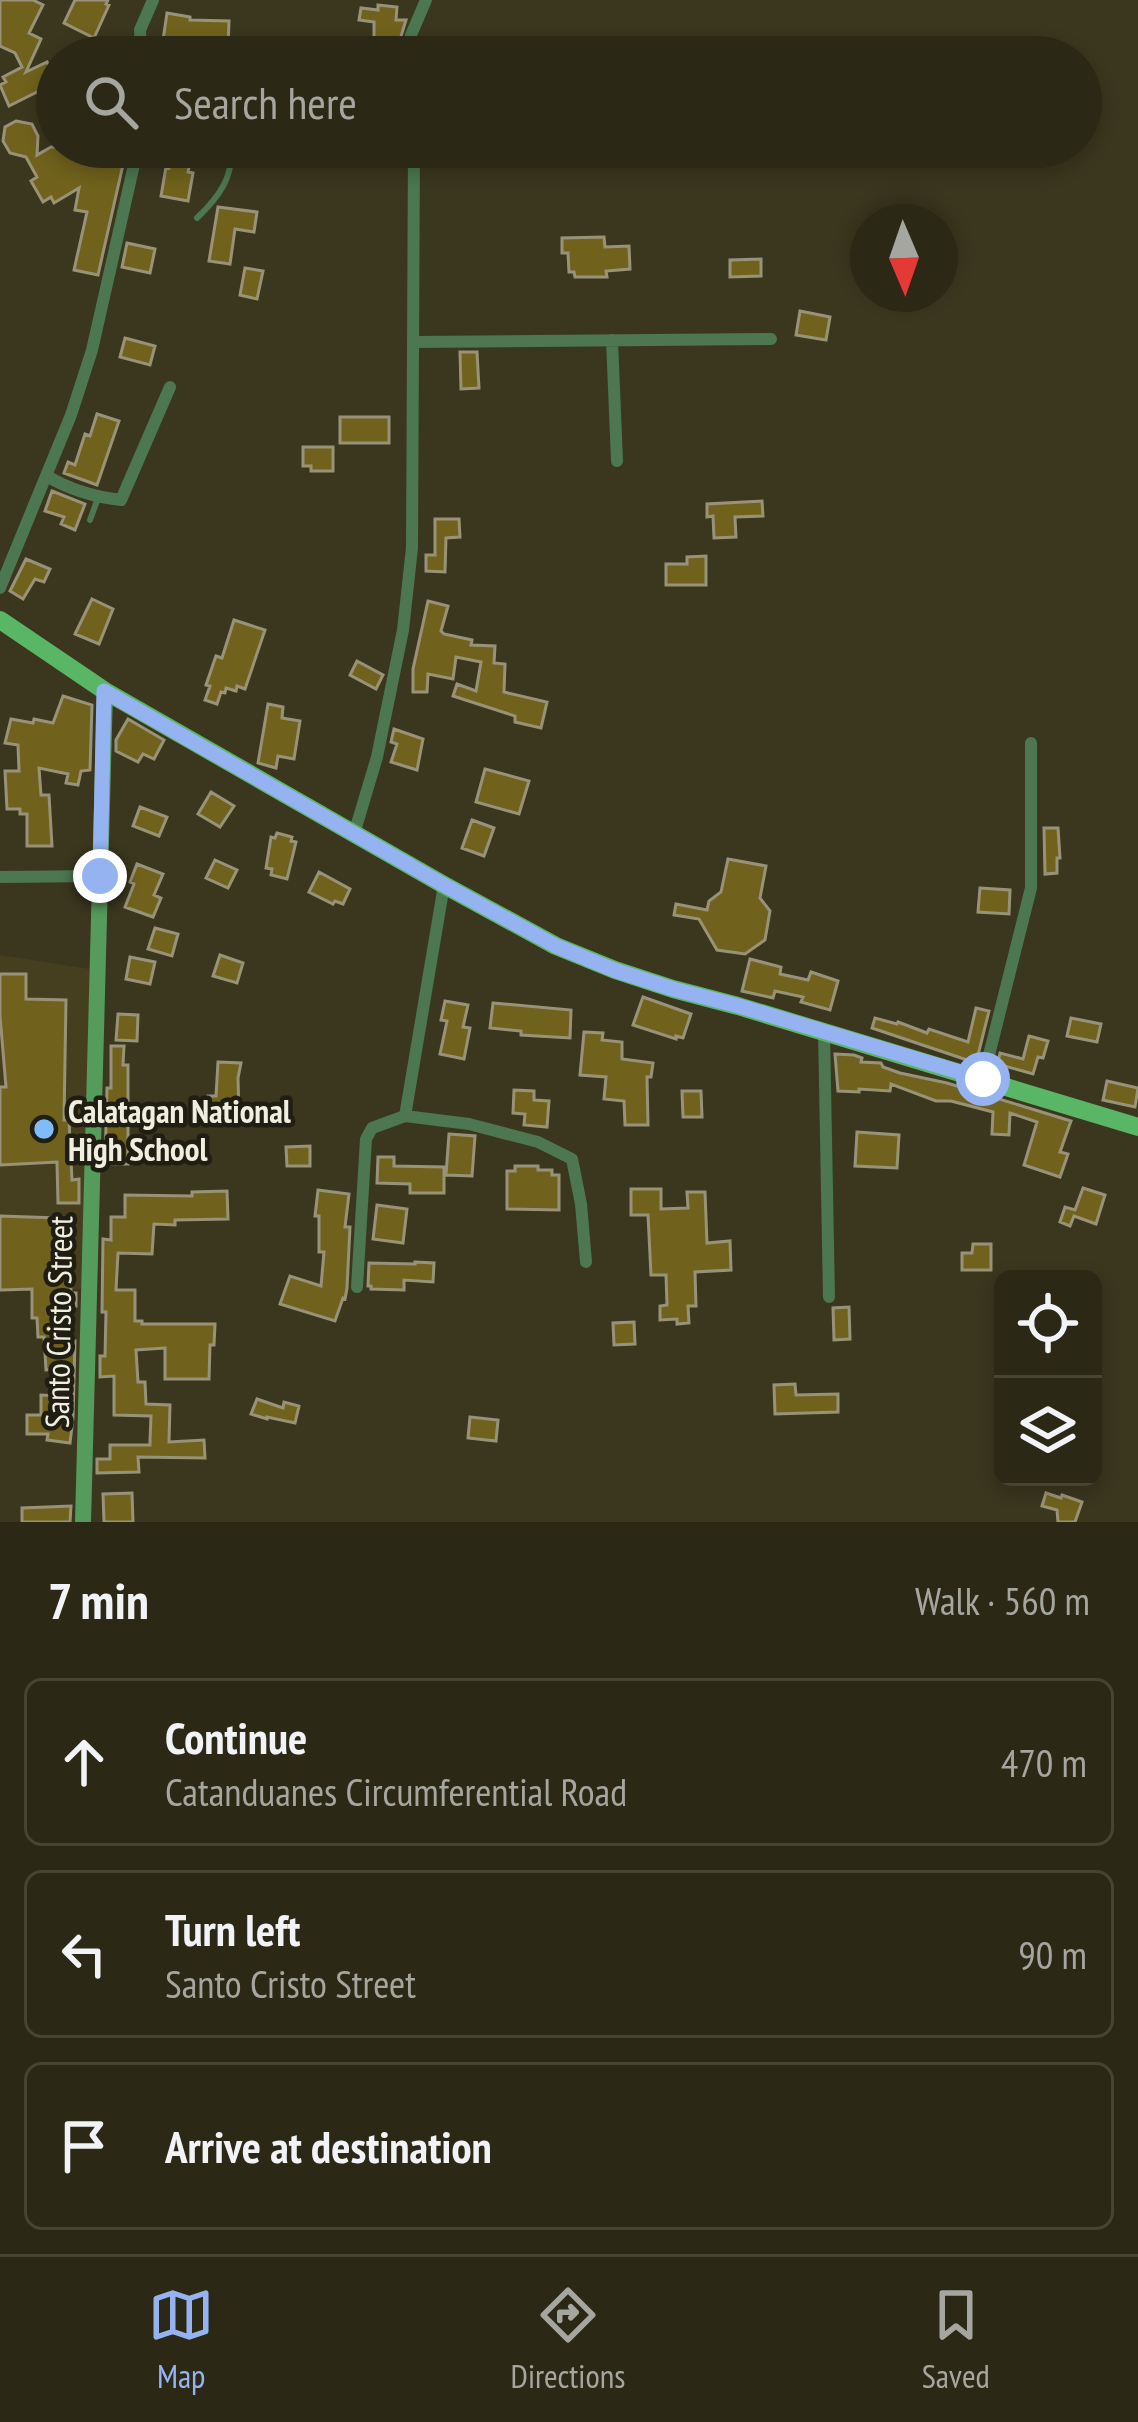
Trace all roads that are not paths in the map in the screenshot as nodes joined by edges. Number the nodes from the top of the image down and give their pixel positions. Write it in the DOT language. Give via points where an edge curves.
graph roads {
  1 [pos="153,0"];
  2 [pos="426,0"];
  3 [pos="140,36"];
  4 [pos="411,36"];
  5 [pos="133,168"];
  6 [pos="231,168"];
  7 [pos="414,168"];
  8 [pos="197,218"];
  9 [pos="771,339"];
  10 [pos="612,340"];
  11 [pos="414,342"];
  12 [pos="170,388"];
  13 [pos="616,461"];
  14 [pos="47,476"];
  15 [pos="98,498"];
  16 [pos="90,520"];
  17 [pos="0,588"];
  18 [pos="0,620"];
  19 [pos="104,691"];
  20 [pos="1031,743"];
  21 [pos="354,834"];
  22 [pos="100,876"];
  23 [pos="0,877"];
  24 [pos="444,885"];
  25 [pos="824,1031"];
  26 [pos="983,1079"];
  27 [pos="406,1116"];
  28 [pos="1138,1127"];
  29 [pos="586,1262"];
  30 [pos="357,1287"];
  31 [pos="830,1297"];
  32 [pos="83,1522"];
  1 -- 3 [label="street"];
  2 -- 4 [label="street"];
  5 -- 14 [label="street" via="92,350"];
  6 -- 8 [label="lane"];
  7 -- 11 [label="street"];
  9 -- 10 [label="street"];
  10 -- 11 [label="street"];
  10 -- 13 [label="street"];
  11 -- 21 [label="street" via="403,630"];
  12 -- 15 [label="street" via="124,497"];
  14 -- 15 [label="street"];
  14 -- 17 [label="street"];
  15 -- 16 [label="lane"];
  18 -- 19 [label="main road"];
  19 -- 21 [label="main road"];
  19 -- 22 [label="street, Santo Cristo Street"];
  20 -- 26 [label="street" via="1031,887"];
  21 -- 24 [label="main road"];
  22 -- 23 [label="street"];
  22 -- 32 [label="street, Santo Cristo Street"];
  24 -- 25 [label="main road" via="601,964"];
  24 -- 27 [label="street"];
  25 -- 26 [label="main road"];
  25 -- 31 [label="street"];
  26 -- 28 [label="main road"];
  27 -- 29 [label="street" via="469,1124 572,1159"];
  27 -- 30 [label="street" via="372,1128 366,1139"];
}
